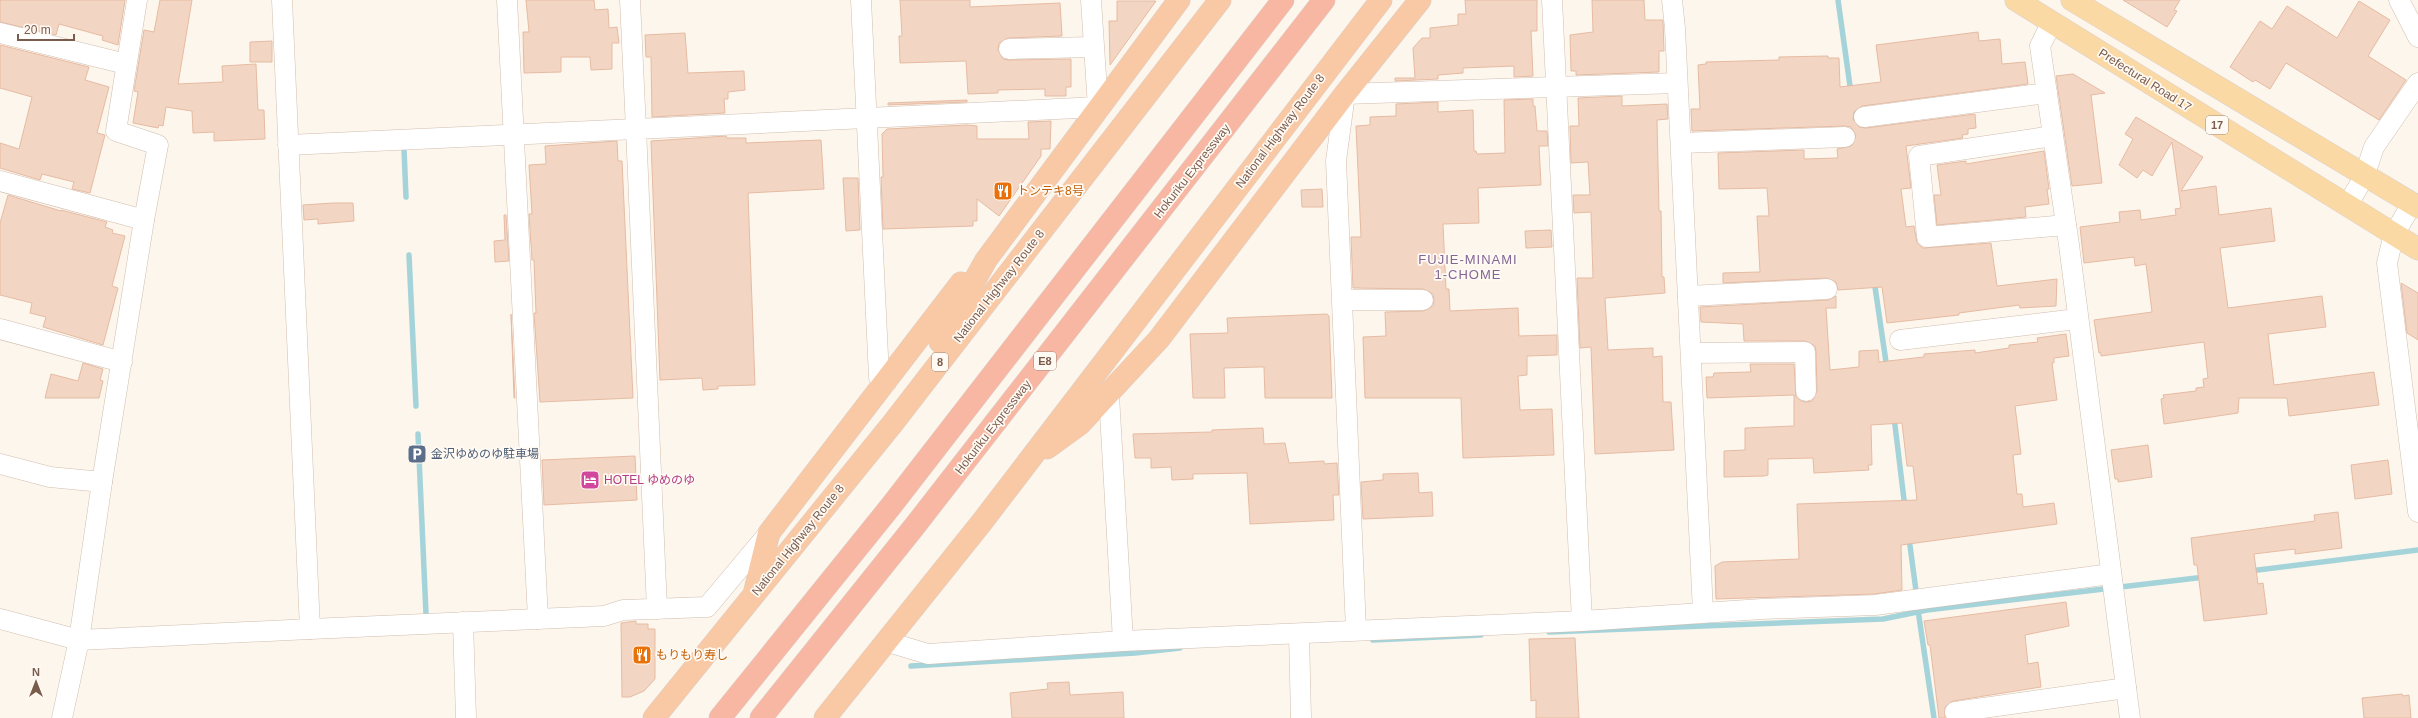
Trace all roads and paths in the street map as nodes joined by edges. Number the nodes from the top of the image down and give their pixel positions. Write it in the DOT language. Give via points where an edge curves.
graph roads {
  1 [pos="137,0"];
  2 [pos="282,0"];
  3 [pos="507,0"];
  4 [pos="630,0"];
  5 [pos="861,0"];
  6 [pos="1091,0"];
  7 [pos="1180,0"];
  8 [pos="1220,0"];
  9 [pos="1283,0"];
  10 [pos="1324,0"];
  11 [pos="1381,0"];
  12 [pos="1420,0"];
  13 [pos="1552,0"];
  14 [pos="1672,0"];
  15 [pos="2016,0"];
  16 [pos="2072,0"];
  17 [pos="2399,0"];
  18 [pos="2052,22"];
  19 [pos="0,33"];
  20 [pos="2418,37"];
  21 [pos="1093,47"];
  22 [pos="1009,49"];
  23 [pos="126,64"];
  24 [pos="1677,83"];
  25 [pos="2418,83"];
  26 [pos="1554,87"];
  27 [pos="2047,93"];
  28 [pos="1345,94"];
  29 [pos="1098,107"];
  30 [pos="1864,117"];
  31 [pos="867,118"];
  32 [pos="636,129"];
  33 [pos="514,135"];
  34 [pos="1845,136"];
  35 [pos="2053,136"];
  36 [pos="1680,143"];
  37 [pos="288,145"];
  38 [pos="2364,177"];
  39 [pos="0,181"];
  40 [pos="2415,205"];
  41 [pos="2347,206"];
  42 [pos="144,220"];
  43 [pos="2066,225"];
  44 [pos="2394,234"];
  45 [pos="2418,249"];
  46 [pos="986,260"];
  47 [pos="1827,289"];
  48 [pos="1688,296"];
  49 [pos="1343,300"];
  50 [pos="1423,300"];
  51 [pos="2077,319"];
  52 [pos="0,329"];
  53 [pos="1900,340"];
  54 [pos="1691,353"];
  55 [pos="122,362"];
  56 [pos="886,383"];
  57 [pos="1806,391"];
  58 [pos="1109,394"];
  59 [pos="893,422"];
  60 [pos="1028,461"];
  61 [pos="0,464"];
  62 [pos="102,482"];
  63 [pos="2418,512"];
  64 [pos="769,533"];
  65 [pos="2112,584"];
  66 [pos="754,595"];
  67 [pos="657,609"];
  68 [pos="1703,612"];
  69 [pos="0,619"];
  70 [pos="538,619"];
  71 [pos="1582,621"];
  72 [pos="463,622"];
  73 [pos="310,629"];
  74 [pos="1356,630"];
  75 [pos="1299,634"];
  76 [pos="79,640"];
  77 [pos="1123,641"];
  78 [pos="888,642"];
  79 [pos="2126,688"];
  80 [pos="1955,712"];
  81 [pos="62,718"];
  82 [pos="466,718"];
  83 [pos="654,718"];
  84 [pos="720,718"];
  85 [pos="760,718"];
  86 [pos="825,718"];
  87 [pos="1301,718"];
  88 [pos="2130,718"];
  1 -- 23 [label="street"];
  2 -- 37 [label="street"];
  3 -- 33 [label="street"];
  4 -- 32 [label="street"];
  5 -- 31 [label="street"];
  6 -- 21 [label="street"];
  7 -- 29 [label="highway"];
  8 -- 59 [label="highway, National Highway Route 8 / 8"];
  9 -- 84 [label="highway, E8" via="916,475"];
  10 -- 85 [label="highway, Hokuriku Expressway / E8" via="924,515"];
  11 -- 60 [label="highway, National Highway Route 8"];
  12 -- 28 [label="highway"];
  13 -- 26 [label="street"];
  14 -- 24 [label="street"];
  15 -- 18 [label="main road, Prefectural Road 17 / 17"];
  16 -- 38 [label="main road"];
  17 -- 20 [label="street"];
  18 -- 27 [label="street" via="2040,46"];
  18 -- 41 [label="main road, Prefectural Road 17 / 17"];
  19 -- 23 [label="street"];
  21 -- 22 [label="street"];
  21 -- 29 [label="street"];
  23 -- 42 [label="street" via="116,131 158,145"];
  24 -- 26 [label="street"];
  24 -- 36 [label="street"];
  25 -- 38 [label="street" via="2374,147"];
  26 -- 28 [label="street"];
  26 -- 71 [label="street"];
  27 -- 30 [label="street"];
  27 -- 35 [label="street"];
  28 -- 49 [label="street" via="1336,161"];
  28 -- 58 [label="highway" via="1159,339"];
  29 -- 31 [label="street"];
  29 -- 46 [label="highway"];
  31 -- 32 [label="street"];
  31 -- 56 [label="street" via="879,377"];
  32 -- 33 [label="street"];
  32 -- 67 [label="street"];
  33 -- 37 [label="street"];
  33 -- 70 [label="street"];
  34 -- 36 [label="street"];
  35 -- 43 [label="street"];
  35 -- 43 [label="street" via="1919,156 1927,237"];
  36 -- 48 [label="street"];
  37 -- 73 [label="street"];
  38 -- 40 [label="main road"];
  38 -- 41 [label="street"];
  39 -- 42 [label="street"];
  40 -- 44 [label="street"];
  41 -- 44 [label="main road, Prefectural Road 17 / 17"];
  42 -- 55 [label="street"];
  43 -- 51 [label="street"];
  44 -- 45 [label="main road, Prefectural Road 17 / 17"];
  44 -- 63 [label="street" via="2387,263"];
  46 -- 56 [label="highway" via="960,284"];
  46 -- 59 [label="highway" via="969,294"];
  47 -- 48 [label="street"];
  48 -- 54 [label="street"];
  49 -- 50 [label="street"];
  49 -- 74 [label="street"];
  51 -- 53 [label="street"];
  51 -- 65 [label="street"];
  52 -- 55 [label="street"];
  54 -- 57 [label="street" via="1805,352"];
  54 -- 68 [label="street"];
  55 -- 62 [label="street"];
  56 -- 64 [label="highway"];
  58 -- 60 [label="highway" via="1080,424"];
  58 -- 77 [label="street"];
  59 -- 66 [label="highway, National Highway Route 8 / 8"];
  60 -- 78 [label="highway, National Highway Route 8"];
  61 -- 62 [label="street" via="50,477"];
  62 -- 76 [label="street"];
  64 -- 66 [label="highway"];
  64 -- 67 [label="street" via="707,607"];
  65 -- 68 [label="street" via="1874,605"];
  65 -- 79 [label="street"];
  66 -- 83 [label="highway, National Highway Route 8 / 8"];
  67 -- 70 [label="street" via="622,610 604,616"];
  68 -- 71 [label="street"];
  69 -- 76 [label="street"];
  70 -- 72 [label="street"];
  71 -- 74 [label="street"];
  72 -- 73 [label="street"];
  72 -- 82 [label="street"];
  73 -- 76 [label="street"];
  74 -- 75 [label="street"];
  75 -- 77 [label="street"];
  75 -- 87 [label="street"];
  76 -- 81 [label="street"];
  77 -- 78 [label="street" via="928,654"];
  78 -- 86 [label="highway, National Highway Route 8"];
  79 -- 80 [label="street"];
  79 -- 88 [label="street"];
}
